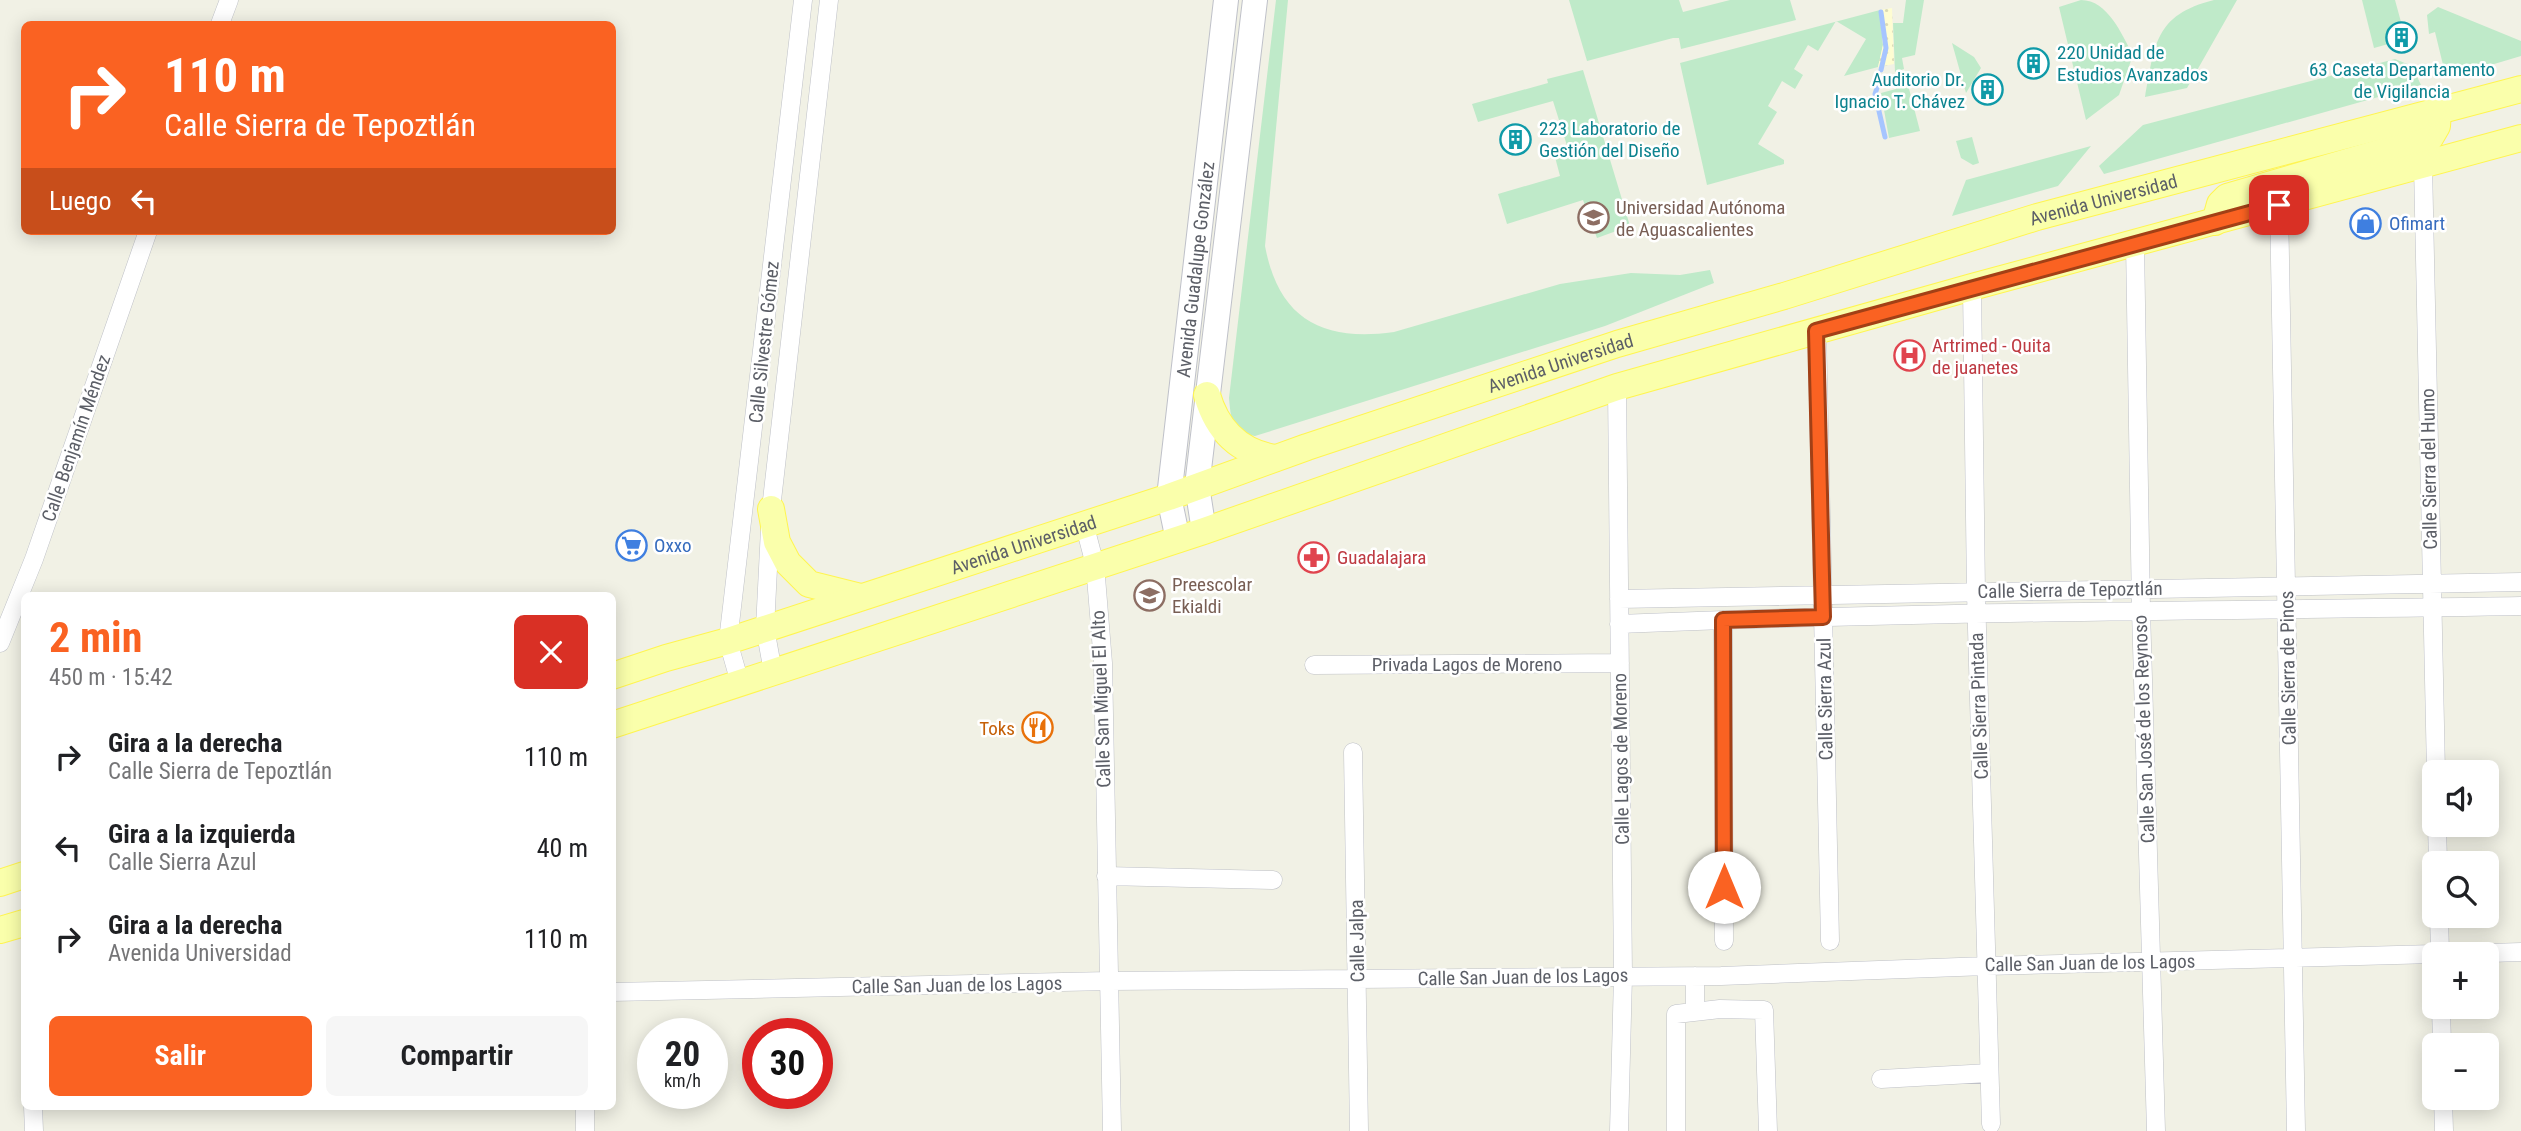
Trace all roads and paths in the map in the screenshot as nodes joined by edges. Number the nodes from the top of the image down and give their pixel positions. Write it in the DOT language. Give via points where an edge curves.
graph roads {
  1 [pos="229,0"];
  2 [pos="803,0"];
  3 [pos="829,0"];
  4 [pos="1226,0"];
  5 [pos="1255,0"];
  6 [pos="221,21"];
  7 [pos="2521,89"];
  8 [pos="2438,111"];
  9 [pos="2521,138"];
  10 [pos="2423,165"];
  11 [pos="2279,205"];
  12 [pos="2215,222"];
  13 [pos="147,235"];
  14 [pos="2135,243"];
  15 [pos="1972,287"];
  16 [pos="1784,296"];
  17 [pos="1191,307"];
  18 [pos="1217,312"];
  19 [pos="1816,331"];
  20 [pos="1617,387"];
  21 [pos="1207,395"];
  22 [pos="1275,458"];
  23 [pos="1197,486"];
  24 [pos="1169,496"];
  25 [pos="771,509"];
  26 [pos="1084,523"];
  27 [pos="1204,531"];
  28 [pos="1178,540"];
  29 [pos="1095,565"];
  30 [pos="2521,582"];
  31 [pos="2432,586"];
  32 [pos="2141,588"];
  33 [pos="2287,588"];
  34 [pos="1976,593"];
  35 [pos="1822,595"];
  36 [pos="862,597"];
  37 [pos="1619,599"];
  38 [pos="2521,606"];
  39 [pos="2433,608"];
  40 [pos="2141,610"];
  41 [pos="2287,610"];
  42 [pos="1977,614"];
  43 [pos="1823,617"];
  44 [pos="1723,620"];
  45 [pos="1619,624"];
  46 [pos="765,628"];
  47 [pos="728,641"];
  48 [pos="0,643"];
  49 [pos="1620,663"];
  50 [pos="1314,665"];
  51 [pos="773,672"];
  52 [pos="616,675"];
  53 [pos="740,683"];
  54 [pos="616,724"];
  55 [pos="1353,752"];
  56 [pos="2436,760"];
  57 [pos="21,875"];
  58 [pos="1106,876"];
  59 [pos="1273,880"];
  60 [pos="0,883"];
  61 [pos="21,924"];
  62 [pos="0,930"];
  63 [pos="1724,941"];
  64 [pos="1830,941"];
  65 [pos="2521,952"];
  66 [pos="2499,953"];
  67 [pos="2422,954"];
  68 [pos="2293,958"];
  69 [pos="2151,961"];
  70 [pos="1986,966"];
  71 [pos="1623,976"];
  72 [pos="1695,976"];
  73 [pos="1721,976"];
  74 [pos="1358,979"];
  75 [pos="1109,981"];
  76 [pos="616,992"];
  77 [pos="1720,1009"];
  78 [pos="1695,1012"];
  79 [pos="1989,1073"];
  80 [pos="1881,1079"];
  81 [pos="33,1110"];
  82 [pos="585,1110"];
  83 [pos="2443,1110"];
  84 [pos="1991,1124"];
  85 [pos="34,1131"];
  86 [pos="585,1131"];
  87 [pos="1112,1131"];
  88 [pos="1359,1131"];
  89 [pos="1619,1131"];
  90 [pos="1676,1131"];
  91 [pos="1768,1131"];
  92 [pos="2156,1131"];
  93 [pos="2296,1131"];
  94 [pos="2444,1131"];
  1 -- 6 [label="street"];
  2 -- 47 [label="street, Calle Silvestre Gómez"];
  3 -- 25 [label="street, Calle Silvestre Gómez"];
  4 -- 17 [label="main road, Avenida Guadalupe González"];
  5 -- 18 [label="main road, Avenida Guadalupe González"];
  7 -- 8 [label="main road, Avenida Universidad"];
  8 -- 12 [label="main road" via="2430,138 2227,197"];
  8 -- 16 [label="main road, Avenida Universidad" via="2037,217"];
  9 -- 10 [label="main road, Avenida Universidad"];
  10 -- 11 [label="main road, Avenida Universidad"];
  10 -- 31 [label="street, Calle Sierra del Humo"];
  11 -- 12 [label="main road, Avenida Universidad"];
  11 -- 33 [label="street, Calle Sierra de Pinos"];
  12 -- 14 [label="main road, Avenida Universidad"];
  13 -- 48 [label="street, Calle Benjamín Méndez" via="34,559"];
  14 -- 15 [label="main road, Avenida Universidad"];
  14 -- 32 [label="street, Calle San José de los Reynoso"];
  15 -- 19 [label="main road, Avenida Universidad"];
  15 -- 34 [label="street, Calle Sierra Pintada"];
  16 -- 20 [label="main road" via="1755,317 1633,355 1621,367"];
  16 -- 22 [label="main road, Avenida Universidad" via="1617,344"];
  17 -- 18 [label="main road"];
  17 -- 24 [label="main road, Avenida Guadalupe González"];
  18 -- 21 [label="main road, Avenida Guadalupe González"];
  19 -- 20 [label="main road, Avenida Universidad"];
  19 -- 35 [label="street, Calle Sierra Azul"];
  20 -- 27 [label="main road, Avenida Universidad"];
  20 -- 37 [label="street, Calle Lagos de Moreno"];
  21 -- 22 [label="main road" via="1215,418 1230,437 1251,452"];
  21 -- 23 [label="main road, Avenida Guadalupe González"];
  22 -- 23 [label="main road, Avenida Universidad"];
  23 -- 24 [label="main road, Avenida Universidad"];
  23 -- 27 [label="main road, Avenida Guadalupe González"];
  24 -- 26 [label="main road, Avenida Universidad"];
  24 -- 28 [label="main road, Avenida Guadalupe González"];
  25 -- 36 [label="main road" via="777,542 788,563 809,584"];
  25 -- 46 [label="street, Calle Silvestre Gómez"];
  26 -- 29 [label="street, Calle San Miguel El Alto"];
  26 -- 36 [label="main road, Avenida Universidad"];
  27 -- 28 [label="main road, Avenida Universidad"];
  28 -- 29 [label="main road, Avenida Universidad"];
  29 -- 51 [label="main road, Avenida Universidad"];
  29 -- 58 [label="street, Calle San Miguel El Alto" via="1103,663"];
  30 -- 31 [label="street, Calle Sierra de Tepoztlán"];
  31 -- 33 [label="street, Calle Sierra de Tepoztlán"];
  31 -- 39 [label="street, Calle Sierra del Humo"];
  32 -- 33 [label="street, Calle Sierra de Tepoztlán"];
  32 -- 34 [label="street, Calle Sierra de Tepoztlán"];
  32 -- 40 [label="street, Calle San José de los Reynoso"];
  33 -- 41 [label="street, Calle Sierra de Pinos"];
  34 -- 35 [label="street, Calle Sierra de Tepoztlán"];
  34 -- 42 [label="street, Calle Sierra Pintada"];
  35 -- 37 [label="street, Calle Sierra de Tepoztlán"];
  35 -- 43 [label="street, Calle Sierra Azul"];
  36 -- 46 [label="main road, Avenida Universidad"];
  37 -- 45 [label="street, Calle Lagos de Moreno"];
  38 -- 39 [label="street, Calle Sierra de Tepoztlán"];
  39 -- 41 [label="street, Calle Sierra de Tepoztlán"];
  39 -- 56 [label="street, Calle Sierra del Humo"];
  40 -- 41 [label="street, Calle Sierra de Tepoztlán"];
  40 -- 42 [label="street, Calle Sierra de Tepoztlán"];
  40 -- 69 [label="street, Calle San José de los Reynoso"];
  41 -- 68 [label="street, Calle Sierra de Pinos"];
  42 -- 43 [label="street, Calle Sierra de Tepoztlán"];
  42 -- 70 [label="street, Calle Sierra Pintada"];
  43 -- 44 [label="street, Calle Sierra de Tepoztlán"];
  43 -- 64 [label="street, Calle Sierra Azul"];
  44 -- 45 [label="street, Calle Sierra de Tepoztlán"];
  44 -- 63 [label="street"];
  45 -- 49 [label="street, Calle Lagos de Moreno"];
  46 -- 47 [label="main road, Avenida Universidad"];
  46 -- 51 [label="street, Calle Silvestre Gómez"];
  47 -- 52 [label="main road, Avenida Universidad"];
  47 -- 53 [label="street, Calle Silvestre Gómez"];
  49 -- 50 [label="street, Privada Lagos de Moreno"];
  49 -- 71 [label="street, Calle Lagos de Moreno"];
  51 -- 53 [label="main road, Avenida Universidad"];
  53 -- 54 [label="main road, Avenida Universidad"];
  55 -- 74 [label="street, Calle Jalpa"];
  57 -- 60 [label="main road"];
  58 -- 59 [label="street"];
  58 -- 75 [label="street, Calle San Miguel El Alto"];
  61 -- 62 [label="main road"];
  65 -- 66 [label="street"];
  67 -- 68 [label="street, Calle San Juan de los Lagos"];
  68 -- 69 [label="street, Calle San Juan de los Lagos"];
  68 -- 93 [label="street, Calle Sierra de Pinos"];
  69 -- 70 [label="street, Calle San Juan de los Lagos"];
  69 -- 92 [label="street, Calle San José de los Reynoso"];
  70 -- 73 [label="street, Calle San Juan de los Lagos"];
  70 -- 79 [label="street, Calle Sierra Pintada"];
  71 -- 72 [label="street, Calle San Juan de los Lagos"];
  71 -- 74 [label="street, Calle San Juan de los Lagos"];
  71 -- 89 [label="street, Calle Lagos de Moreno"];
  72 -- 73 [label="street, Calle San Juan de los Lagos"];
  72 -- 78 [label="street"];
  73 -- 77 [label="street"];
  74 -- 75 [label="street, Calle San Juan de los Lagos"];
  74 -- 88 [label="street, Calle Jalpa"];
  75 -- 76 [label="street, Calle San Juan de los Lagos"];
  75 -- 87 [label="street, Calle San Miguel El Alto"];
  77 -- 78 [label="street"];
  77 -- 91 [label="street" via="1764,1010"];
  78 -- 90 [label="street" via="1676,1014"];
  79 -- 80 [label="street"];
  79 -- 84 [label="street, Calle Sierra Pintada"];
  81 -- 85 [label="street"];
  82 -- 86 [label="street"];
  83 -- 94 [label="street"];
}
